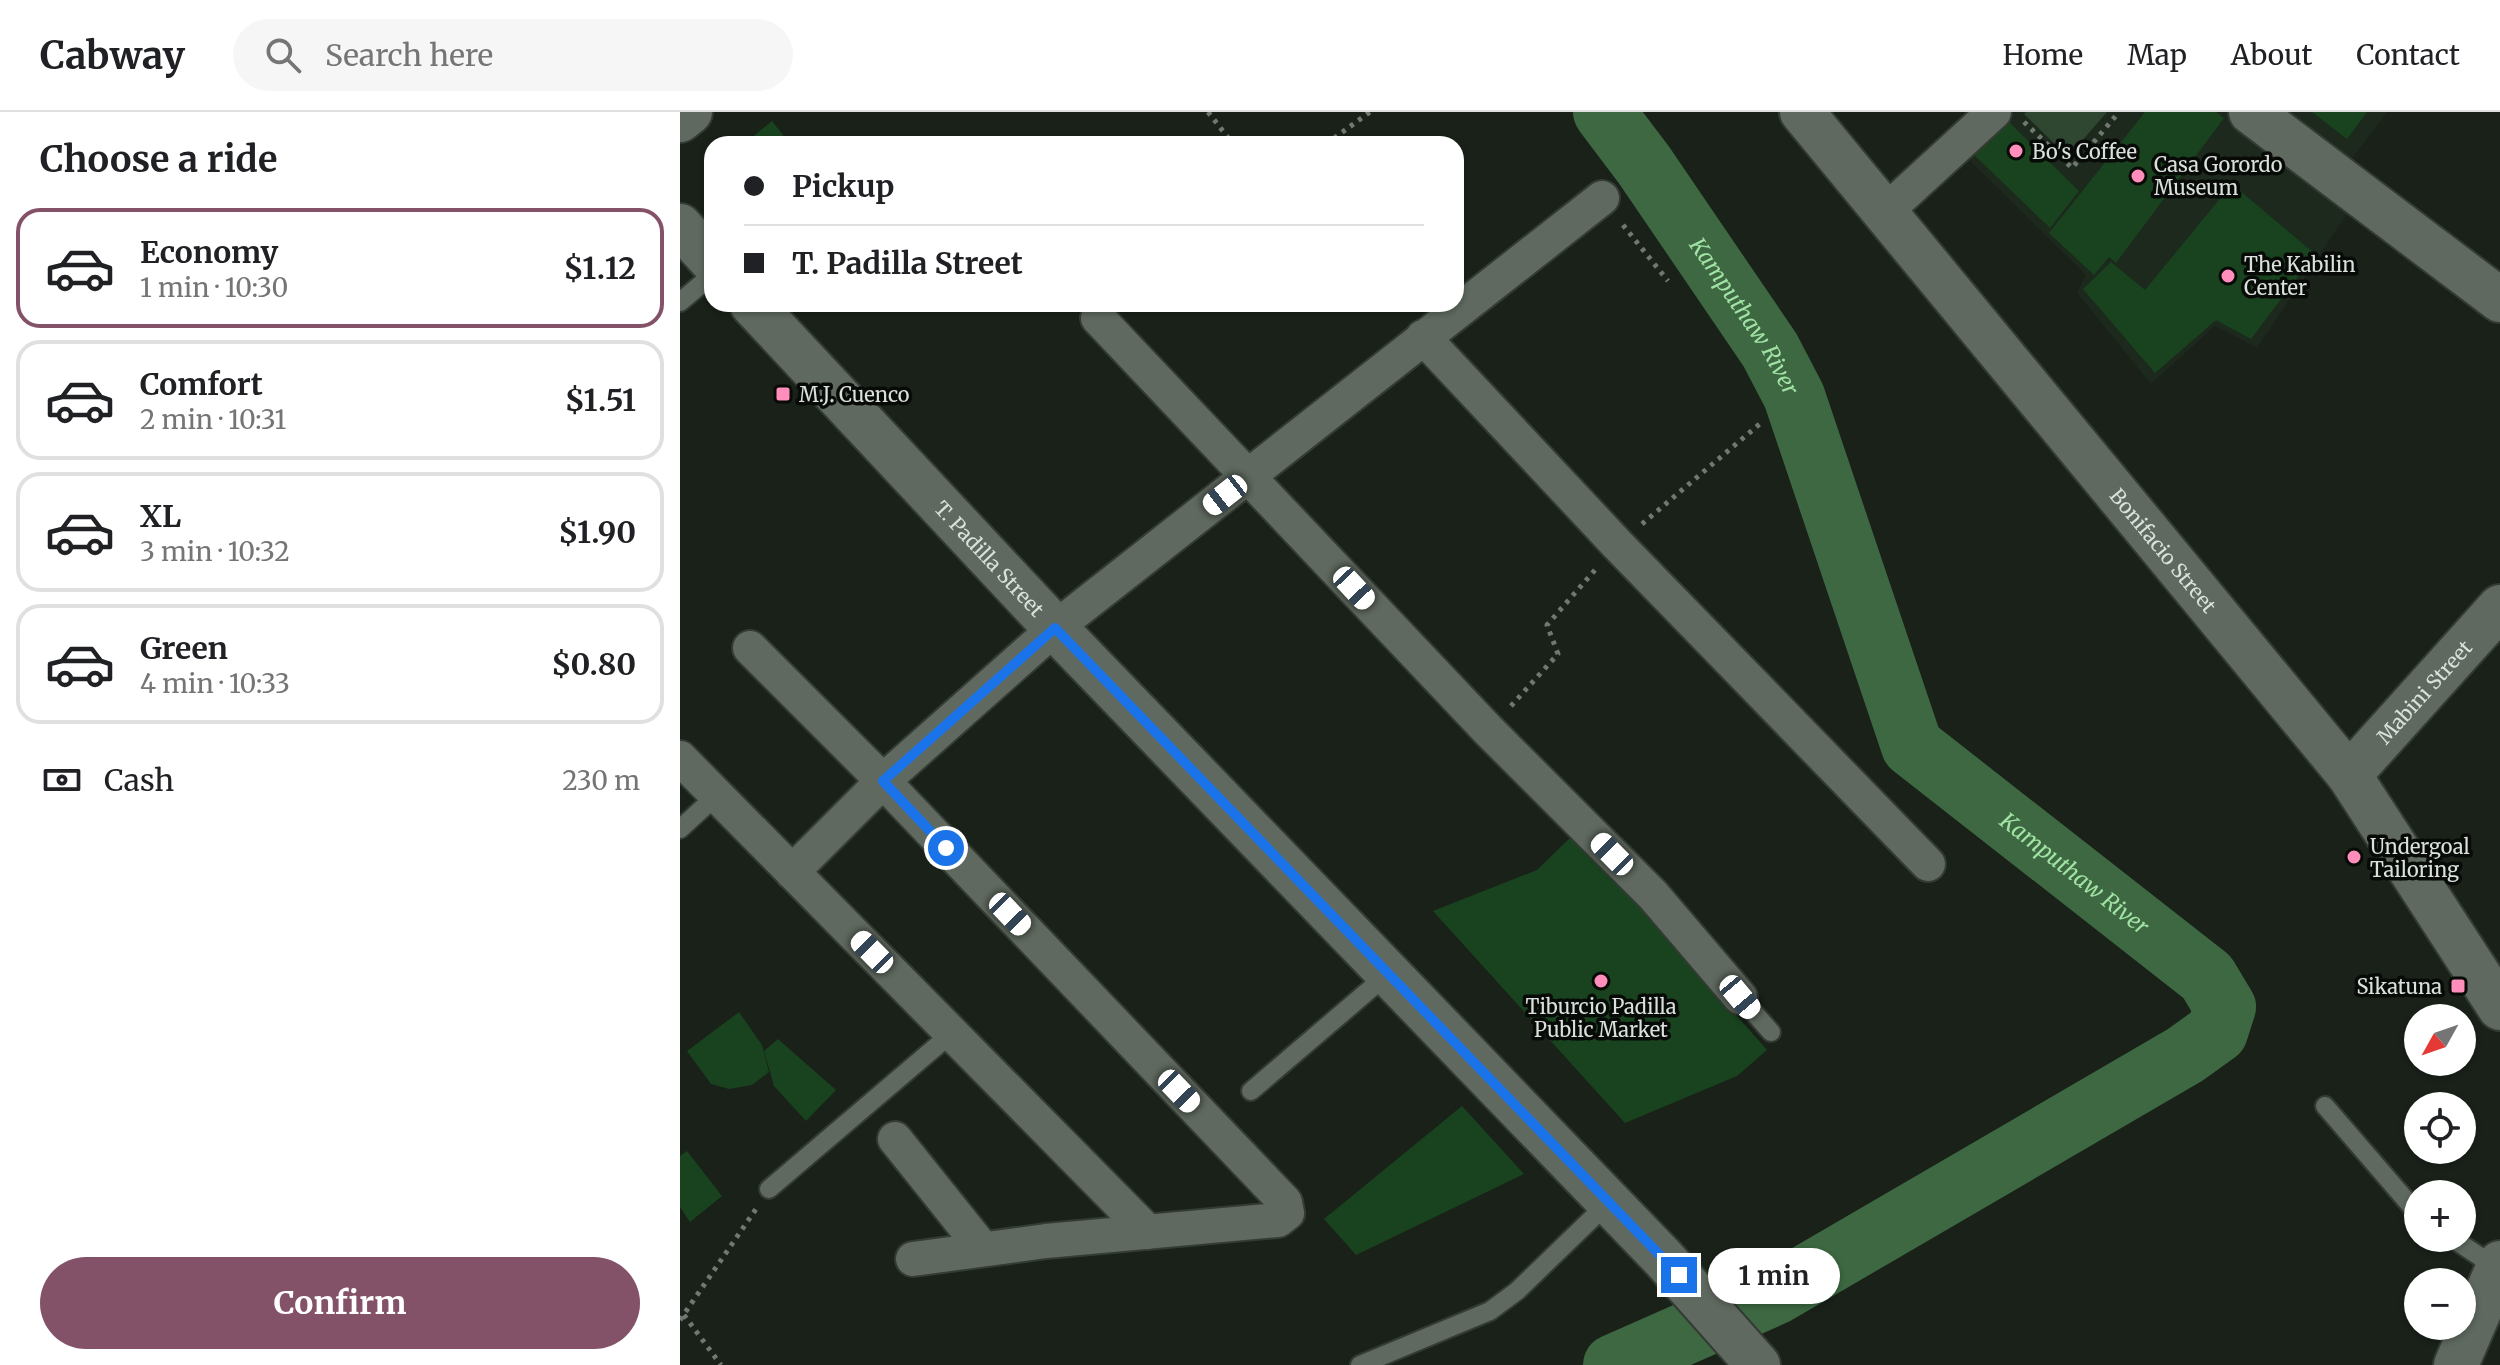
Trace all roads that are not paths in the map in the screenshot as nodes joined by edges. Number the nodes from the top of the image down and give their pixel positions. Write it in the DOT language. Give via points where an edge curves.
graph roads {
  1 [pos="690,112"];
  2 [pos="1802,112"];
  3 [pos="2251,112"];
  4 [pos="2006,114"];
  5 [pos="680,120"];
  6 [pos="1602,198"];
  7 [pos="1885,212"];
  8 [pos="680,226"];
  9 [pos="704,252"];
  10 [pos="704,282"];
  11 [pos="2500,300"];
  12 [pos="680,302"];
  13 [pos="1464,305"];
  14 [pos="759,312"];
  15 [pos="1455,312"];
  16 [pos="1098,318"];
  17 [pos="1423,337"];
  18 [pos="1249,476"];
  19 [pos="2500,607"];
  20 [pos="1055,628"];
  21 [pos="750,648"];
  22 [pos="680,758"];
  23 [pos="2349,775"];
  24 [pos="883,781"];
  25 [pos="717,795"];
  26 [pos="680,829"];
  27 [pos="1928,864"];
  28 [pos="792,872"];
  29 [pos="1389,972"];
  30 [pos="1740,997"];
  31 [pos="2500,1008"];
  32 [pos="1771,1032"];
  33 [pos="952,1033"];
  34 [pos="1251,1091"];
  35 [pos="2325,1106"];
  36 [pos="895,1139"];
  37 [pos="769,1189"];
  38 [pos="2404,1198"];
  39 [pos="1608,1203"];
  40 [pos="1148,1232"];
  41 [pos="983,1249"];
  42 [pos="2476,1252"];
  43 [pos="913,1259"];
  44 [pos="2499,1266"];
  45 [pos="1744,1350"];
  46 [pos="1360,1365"];
  47 [pos="2456,1365"];
  1 -- 5 [label="main road"];
  2 -- 7 [label="main road, Bonifacio Street"];
  3 -- 11 [label="main road"];
  4 -- 7 [label="street"];
  6 -- 13 [label="street"];
  7 -- 23 [label="main road, Bonifacio Street"];
  8 -- 9 [label="main road"];
  10 -- 12 [label="lane"];
  14 -- 20 [label="main road, T. Padilla Street"];
  15 -- 17 [label="street"];
  16 -- 18 [label="street"];
  17 -- 18 [label="street"];
  17 -- 27 [label="street"];
  18 -- 20 [label="street"];
  18 -- 30 [label="street" via="1488,730 1653,895"];
  19 -- 23 [label="main road, Mabini Street"];
  20 -- 24 [label="street"];
  20 -- 29 [label="main road, T. Padilla Street"];
  21 -- 24 [label="street"];
  22 -- 25 [label="street"];
  23 -- 31 [label="main road, Bonifacio Street"];
  24 -- 28 [label="street"];
  24 -- 40 [label="street" via="1285,1202 1287,1213 1278,1220"];
  25 -- 26 [label="lane"];
  25 -- 28 [label="street"];
  28 -- 33 [label="street"];
  29 -- 34 [label="lane"];
  29 -- 39 [label="main road, T. Padilla Street"];
  30 -- 32 [label="lane"];
  33 -- 37 [label="lane"];
  33 -- 40 [label="street"];
  35 -- 38 [label="lane"];
  36 -- 41 [label="street"];
  39 -- 45 [label="main road, T. Padilla Street"];
  39 -- 46 [label="lane" via="1490,1311"];
  40 -- 41 [label="street"];
  41 -- 43 [label="street"];
  42 -- 44 [label="lane"];
  44 -- 47 [label="main road"];
}
